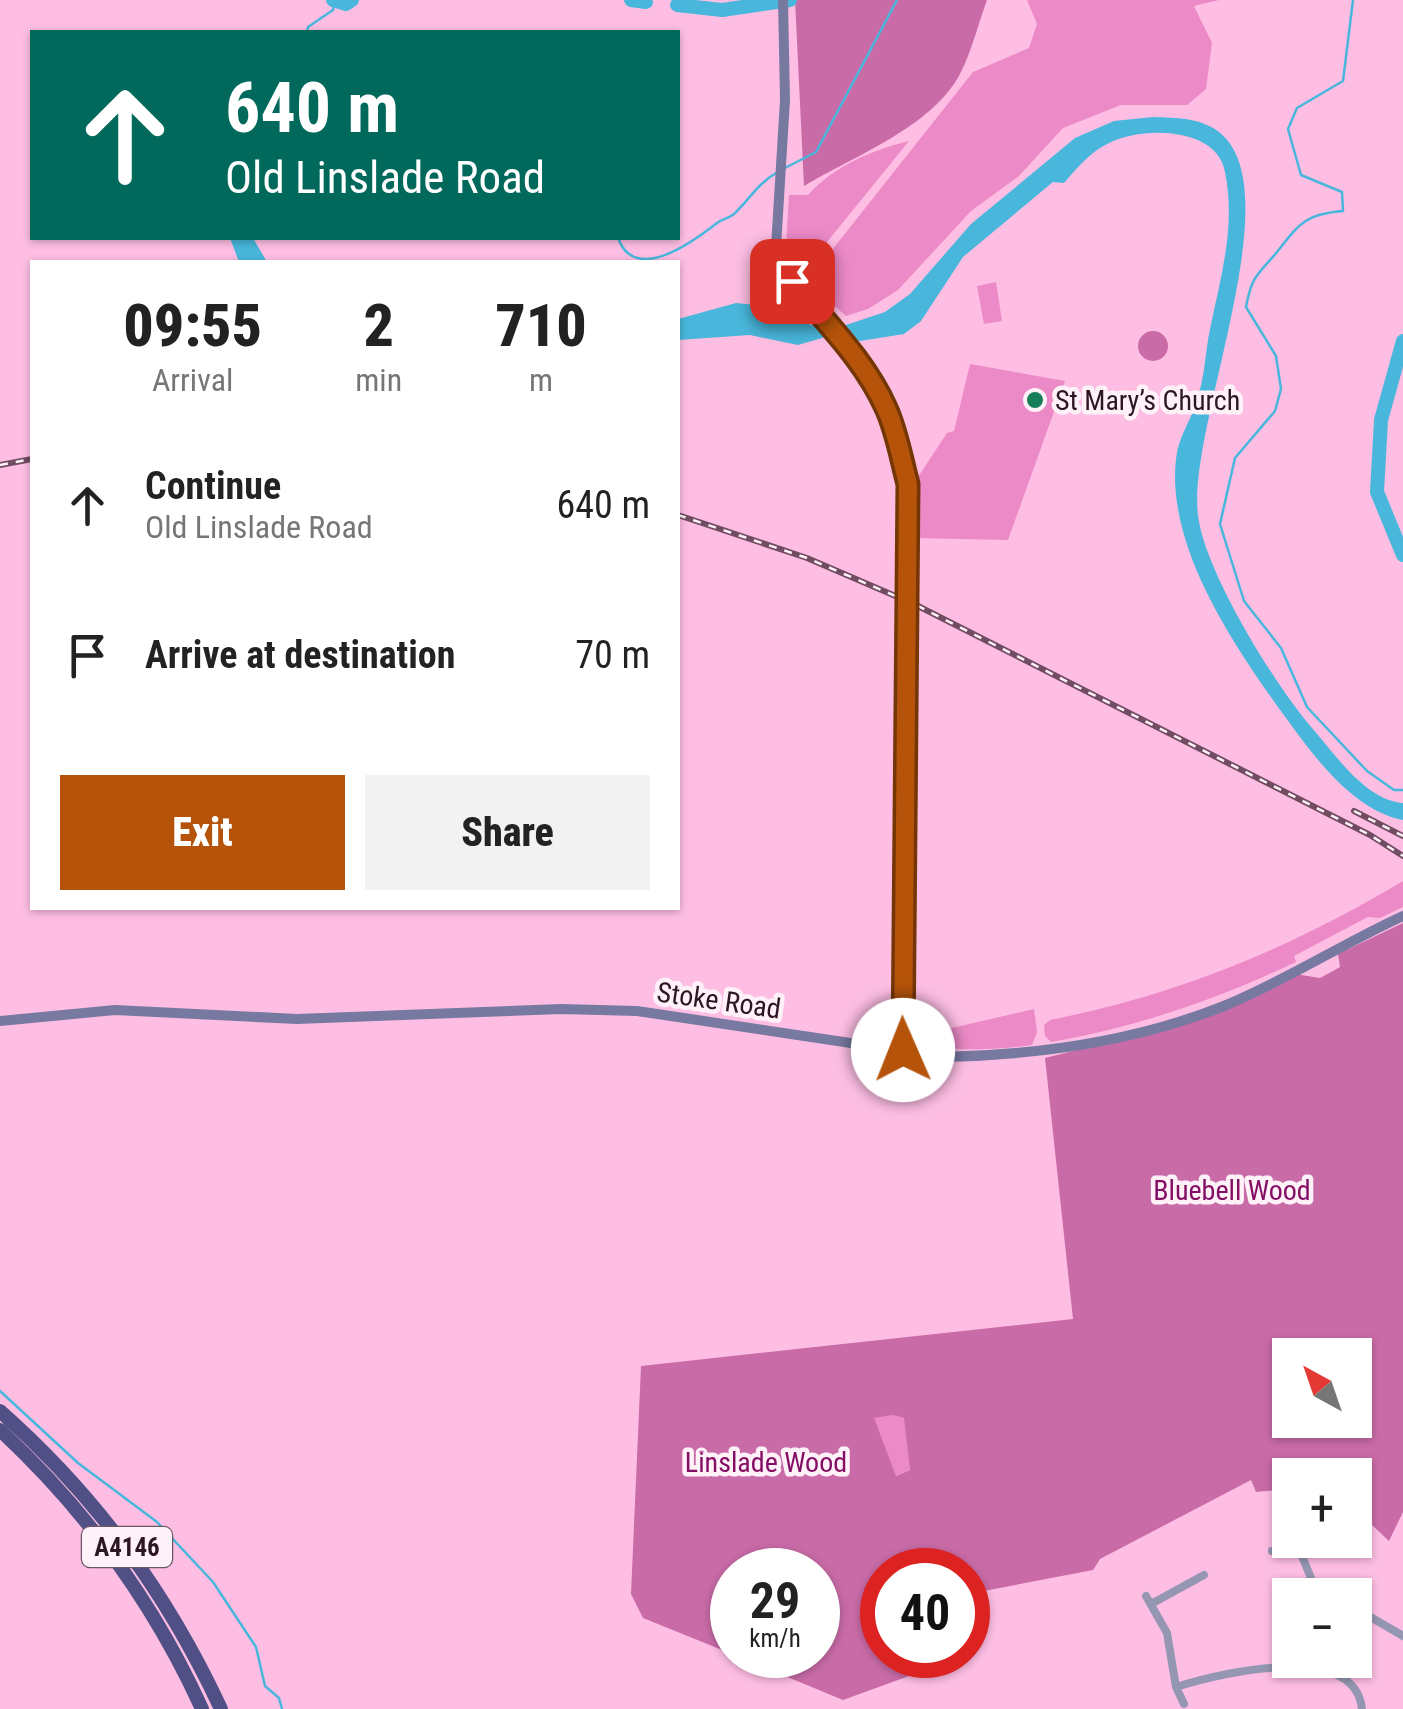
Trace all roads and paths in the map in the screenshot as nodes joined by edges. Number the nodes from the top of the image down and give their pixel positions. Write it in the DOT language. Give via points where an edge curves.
graph roads {
  1 [pos="783,5"];
  2 [pos="1403,916"];
  3 [pos="0,1021"];
  4 [pos="903,1050"];
  5 [pos="0,1411"];
  6 [pos="0,1430"];
  7 [pos="1204,1576"];
  8 [pos="1372,1618"];
  9 [pos="1403,1636"];
  10 [pos="1176,1687"];
  11 [pos="1184,1704"];
  12 [pos="202,1709"];
  13 [pos="221,1709"];
  14 [pos="1362,1709"];
  1 -- 4 [label="street" via="783,148 775,228 781,264 832,325 886,407 908,484"];
  2 -- 4 [label="street, Stoke Road" via="1224,1006 1172,1023 996,1056"];
  3 -- 4 [label="street, Stoke Road" via="116,1010 297,1019 561,1009 714,1020"];
  5 -- 13 [label="highway, A4146" via="102,1512 155,1585"];
  6 -- 12 [label="highway, A4146" via="90,1523 140,1590"];
  7 -- 10 [label="street" via="1149,1600 1167,1633"];
  8 -- 9 [label="street"];
  10 -- 11 [label="street"];
  10 -- 14 [label="street" via="1214,1675 1309,1668 1346,1677"];
}
